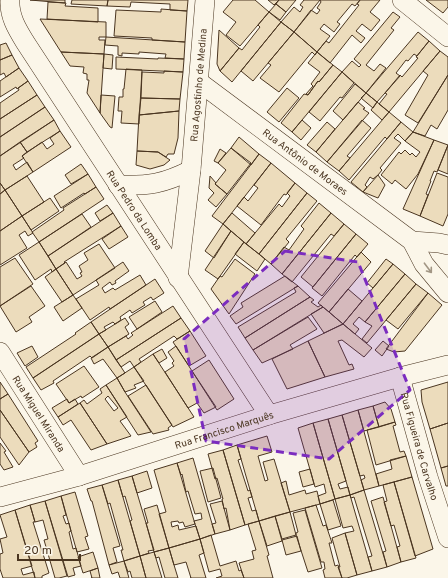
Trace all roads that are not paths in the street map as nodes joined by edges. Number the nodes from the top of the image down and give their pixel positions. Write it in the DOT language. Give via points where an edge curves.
graph roads {
  1 [pos="10,0"];
  2 [pos="205,0"];
  3 [pos="402,0"];
  4 [pos="448,37"];
  5 [pos="199,82"];
  6 [pos="191,170"];
  7 [pos="118,185"];
  8 [pos="412,241"];
  9 [pos="448,245"];
  10 [pos="178,278"];
  11 [pos="448,293"];
  12 [pos="0,352"];
  13 [pos="448,365"];
  14 [pos="400,377"];
  15 [pos="269,415"];
  16 [pos="79,476"];
  17 [pos="0,497"];
  18 [pos="448,538"];
  1 -- 7 [label="street, Rua Pedro da Lomba" via="9,7 14,25"];
  2 -- 5 [label="street, Rua Agostinho de Medina"];
  3 -- 4 [label="street"];
  5 -- 6 [label="street, Rua Agostinho de Medina"];
  5 -- 8 [label="street, Rua Antônio de Moraes"];
  6 -- 7 [label="street" via="160,183"];
  6 -- 10 [label="street, Rua Agostinho de Medina"];
  7 -- 10 [label="street, Rua Pedro da Lomba"];
  8 -- 9 [label="street"];
  8 -- 11 [label="street, Rua Antônio de Moraes, one-way" via="424,264"];
  10 -- 15 [label="street, Rua Pedro da Lomba"];
  12 -- 16 [label="street, Rua Miguel Miranda"];
  13 -- 14 [label="street, Rua Francisco Marquês"];
  14 -- 15 [label="street, Rua Francisco Marquês"];
  14 -- 18 [label="street, Rua Figueira de Carvalho"];
  15 -- 16 [label="street, Rua Francisco Marquês"];
  16 -- 17 [label="street, Rua Francisco Marquês"];
}
